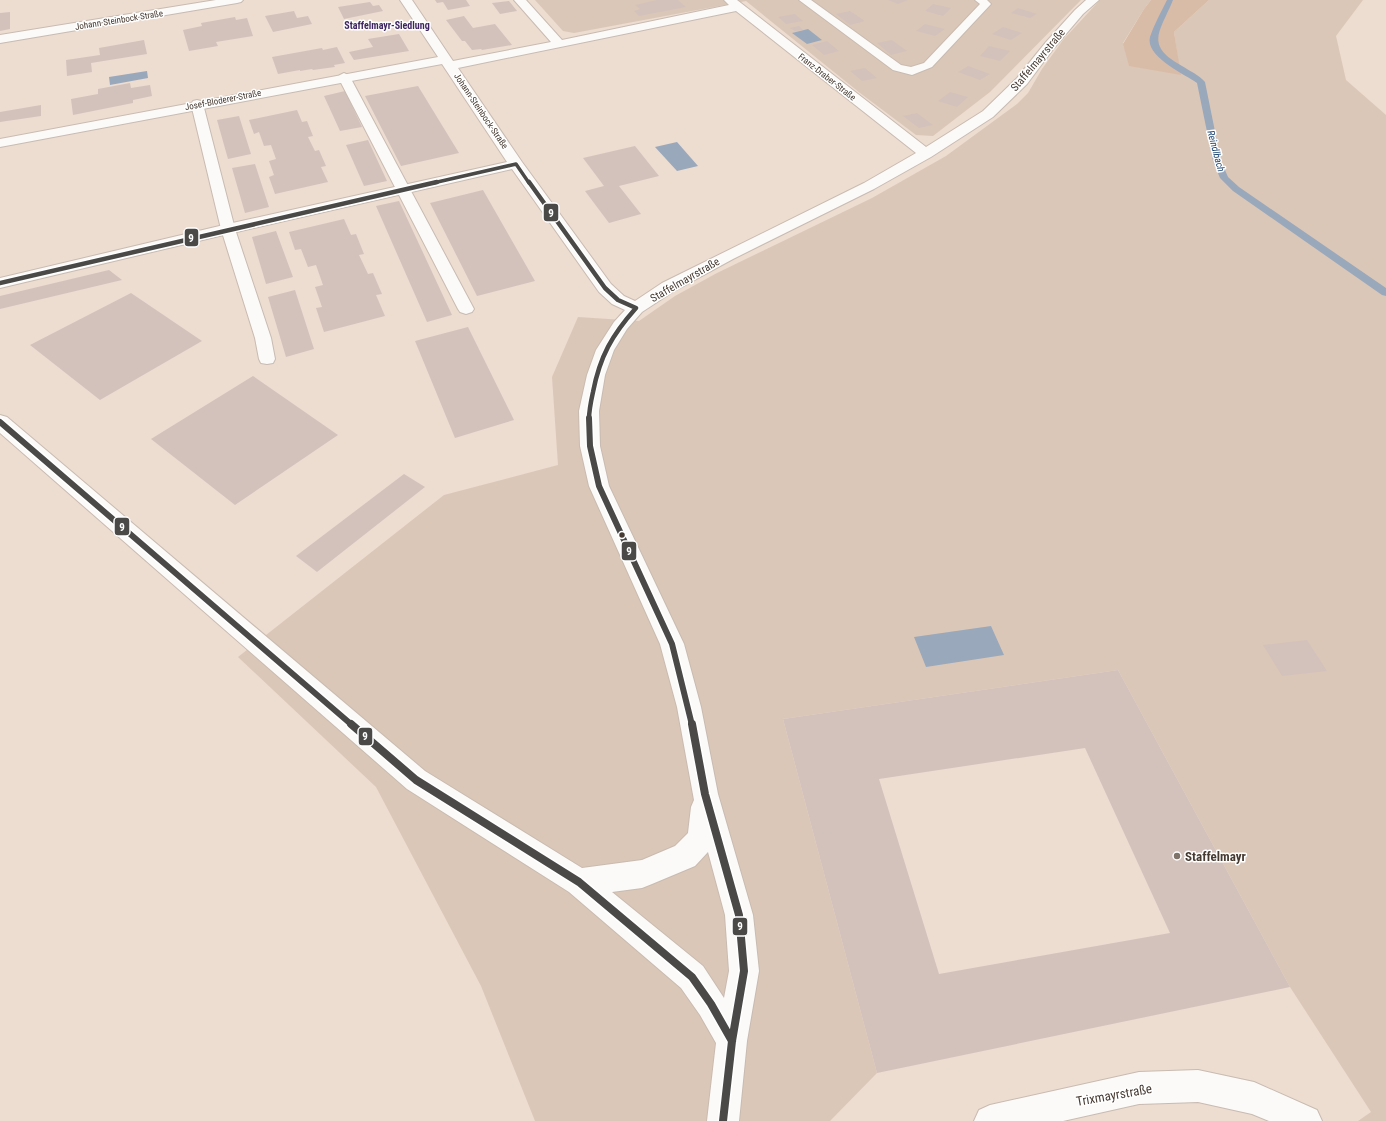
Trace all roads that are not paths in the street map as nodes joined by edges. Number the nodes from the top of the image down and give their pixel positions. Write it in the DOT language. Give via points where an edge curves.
graph roads {
  1 [pos="237,0"];
  2 [pos="406,0"];
  3 [pos="520,0"];
  4 [pos="804,0"];
  5 [pos="980,0"];
  6 [pos="1093,0"];
  7 [pos="734,3"];
  8 [pos="184,4"];
  9 [pos="0,40"];
  10 [pos="559,44"];
  11 [pos="448,62"];
  12 [pos="344,77"];
  13 [pos="197,104"];
  14 [pos="0,142"];
  15 [pos="926,154"];
  16 [pos="516,164"];
  17 [pos="402,189"];
  18 [pos="228,229"];
  19 [pos="0,283"];
  20 [pos="636,308"];
  21 [pos="466,309"];
  22 [pos="267,359"];
  23 [pos="0,422"];
  24 [pos="705,794"];
  25 [pos="579,882"];
  26 [pos="732,1041"];
  27 [pos="727,1120"];
  28 [pos="990,1121"];
  29 [pos="1306,1121"];
  1 -- 8 [label="street, Johann-Steinbock-Straße"];
  2 -- 11 [label="street, Johann-Steinbock-Straße"];
  3 -- 10 [label="street"];
  4 -- 5 [label="lane" via="897,68 912,71 928,65 933,60 986,4"];
  6 -- 15 [label="street, Staffelmayrstraße" via="1050,45 1022,81 988,114"];
  7 -- 10 [label="street, Josef-Bloderer-Straße"];
  7 -- 15 [label="street, Franz-Draber-Straße"];
  8 -- 9 [label="street, Johann-Steinbock-Straße"];
  10 -- 11 [label="street, Josef-Bloderer-Straße"];
  11 -- 12 [label="street, Josef-Bloderer-Straße"];
  11 -- 16 [label="street, Johann-Steinbock-Straße"];
  12 -- 13 [label="street, Josef-Bloderer-Straße"];
  12 -- 17 [label="lane"];
  13 -- 14 [label="street, Josef-Bloderer-Straße"];
  13 -- 18 [label="lane"];
  15 -- 20 [label="street, Staffelmayrstraße" via="869,186 674,284"];
  16 -- 17 [label="street"];
  16 -- 20 [label="street, Johann-Steinbock-Straße" via="605,288 618,300"];
  17 -- 18 [label="street"];
  17 -- 21 [label="lane"];
  18 -- 19 [label="street"];
  18 -- 22 [label="lane" via="263,338"];
  20 -- 24 [label="street, Staffelmayrstraße" via="620,326 605,350 596,375 589,411 590,446 599,486 672,644 689,707"];
  23 -- 25 [label="street" via="416,780"];
  24 -- 25 [label="street" via="701,839 685,856 642,874"];
  24 -- 26 [label="street, Staffelmayrstraße" via="739,915 744,971"];
  25 -- 26 [label="street" via="692,977"];
  26 -- 27 [label="street, Staffelmayrstraße"];
  28 -- 29 [label="street, Trixmayrstraße" via="1139,1088 1198,1086 1254,1098"];
}
